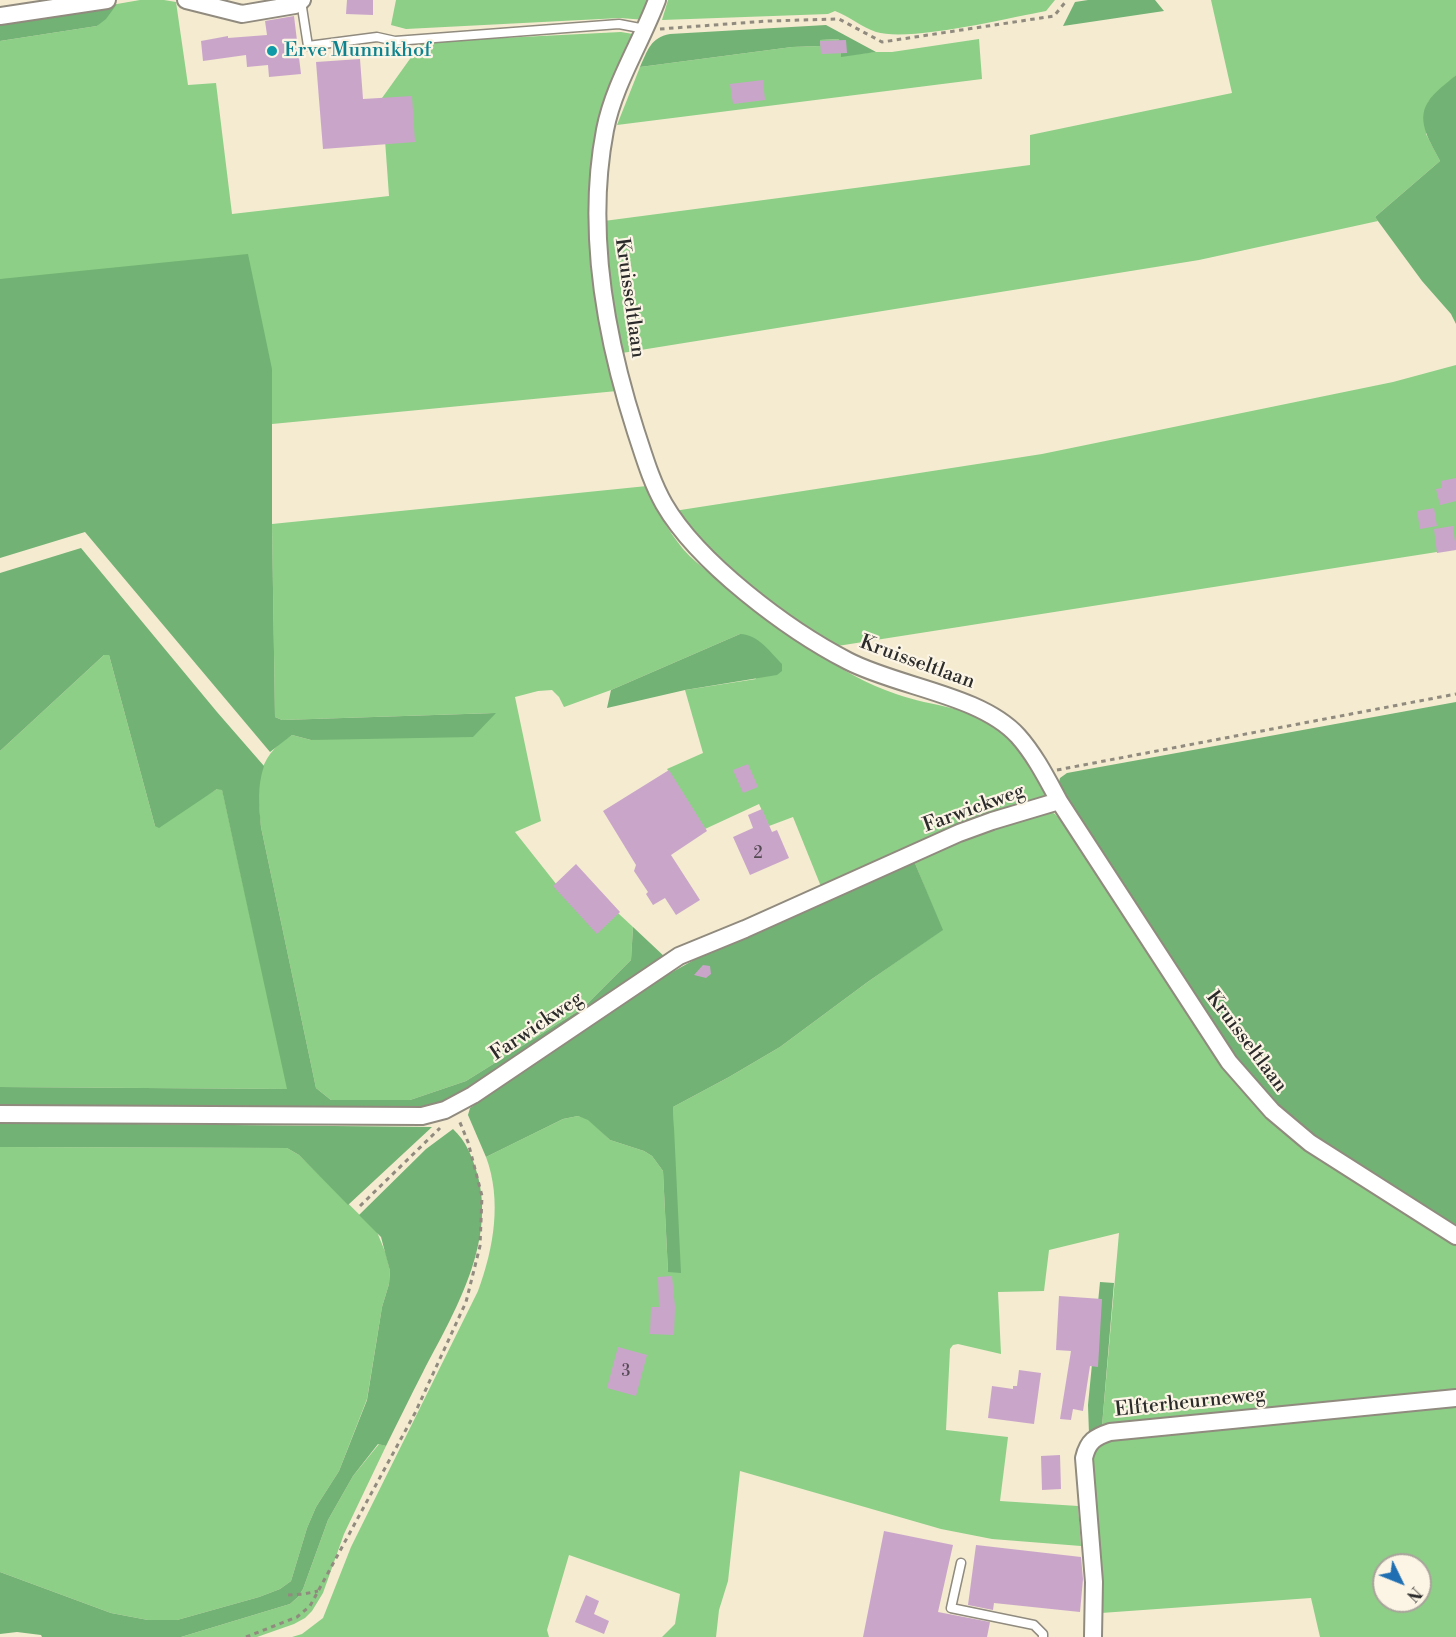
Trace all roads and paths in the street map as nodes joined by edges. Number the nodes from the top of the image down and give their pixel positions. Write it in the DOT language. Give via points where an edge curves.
graph roads {
  1 [pos="107,0"];
  2 [pos="186,0"];
  3 [pos="657,0"];
  4 [pos="1067,0"];
  5 [pos="302,1"];
  6 [pos="0,15"];
  7 [pos="646,30"];
  8 [pos="1456,694"];
  9 [pos="1044,773"];
  10 [pos="1059,801"];
  11 [pos="450,1108"];
  12 [pos="0,1114"];
  13 [pos="360,1206"];
  14 [pos="1456,1236"];
  15 [pos="1456,1398"];
  16 [pos="961,1563"];
  17 [pos="318,1591"];
  18 [pos="288,1595"];
  19 [pos="246,1637"];
  20 [pos="1043,1637"];
  21 [pos="1093,1637"];
  1 -- 6 [label="street"];
  2 -- 5 [label="street" via="242,14"];
  3 -- 7 [label="street, Kruisseltlaan"];
  4 -- 7 [label="path" via="1054,16 882,42 839,19"];
  5 -- 7 [label="lane" via="308,46 377,37 395,41 619,24"];
  7 -- 9 [label="street, Kruisseltlaan" via="615,94 605,129 597,210 606,309 623,393 664,504 708,559 794,627 848,661 969,704 996,718 1017,735"];
  8 -- 9 [label="path"];
  9 -- 10 [label="street, Kruisseltlaan"];
  10 -- 11 [label="street, Farwickweg" via="959,833 679,956"];
  10 -- 14 [label="street, Kruisseltlaan" via="1229,1062 1272,1111 1310,1143"];
  11 -- 12 [label="street, Farwickweg" via="422,1116"];
  11 -- 13 [label="path" via="441,1127"];
  11 -- 17 [label="path" via="468,1142 482,1196 480,1246 466,1302 415,1413"];
  15 -- 21 [label="street, Elfterheurneweg" via="1110,1432 1095,1437 1084,1458 1094,1582"];
  16 -- 20 [label="lane" via="951,1608 1034,1625"];
  17 -- 18 [label="path"];
  17 -- 19 [label="path" via="310,1606 297,1617"];
}
